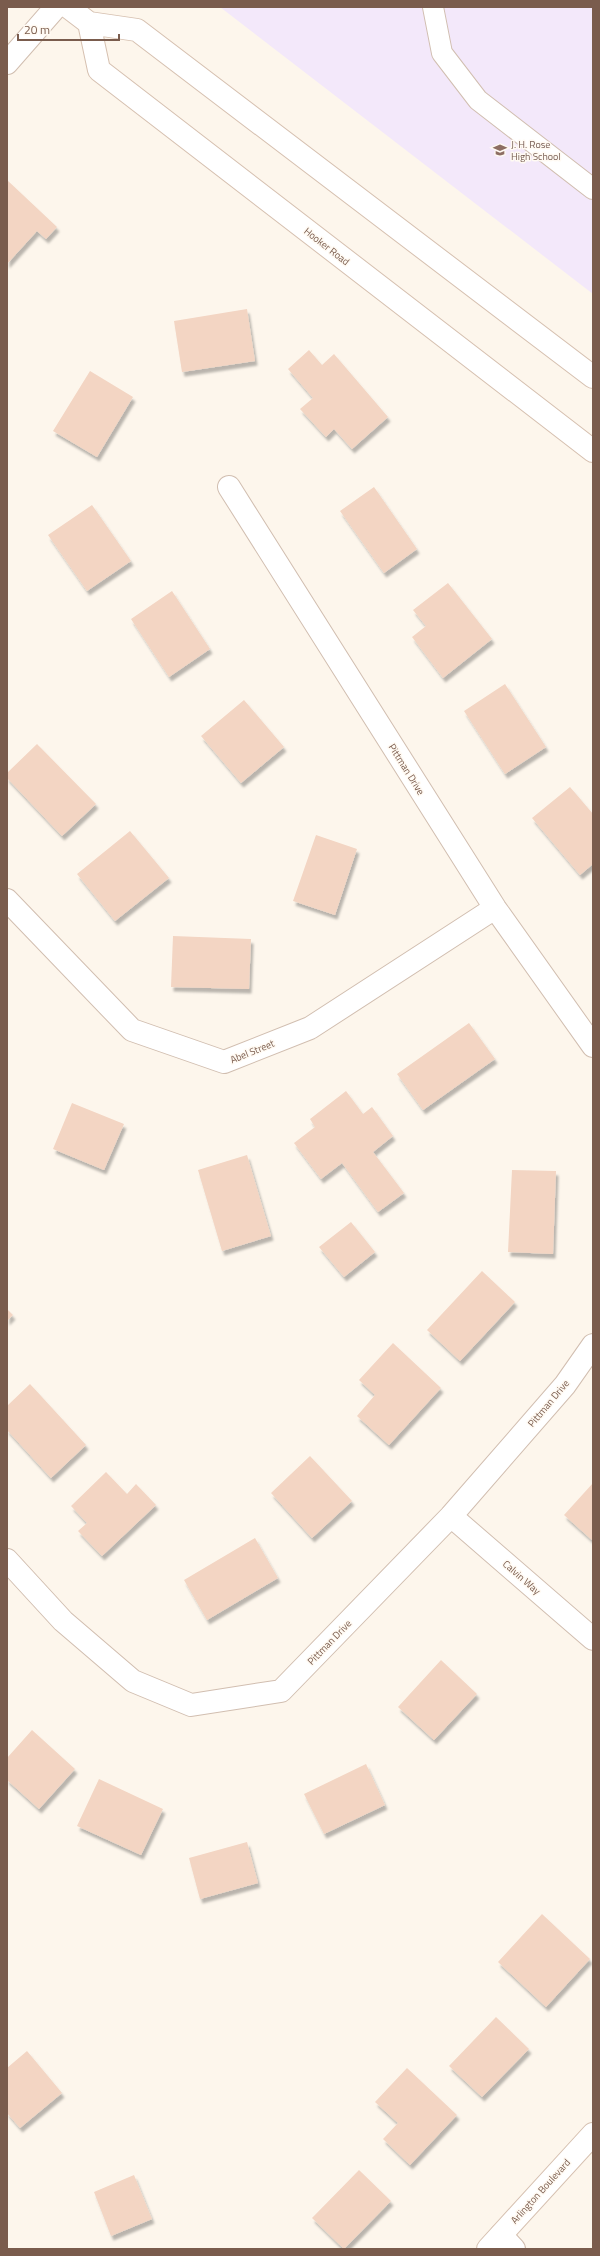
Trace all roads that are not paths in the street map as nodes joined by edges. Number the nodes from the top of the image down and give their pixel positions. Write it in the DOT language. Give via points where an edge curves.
graph roads {
  1 [pos="56,7"];
  2 [pos="68,7"];
  3 [pos="433,7"];
  4 [pos="89,23"];
  5 [pos="7,63"];
  6 [pos="593,189"];
  7 [pos="593,377"];
  8 [pos="593,451"];
  9 [pos="229,487"];
  10 [pos="7,900"];
  11 [pos="495,908"];
  12 [pos="593,1046"];
  13 [pos="593,1345"];
  14 [pos="451,1516"];
  15 [pos="7,1560"];
  16 [pos="593,1639"];
  17 [pos="593,2134"];
  18 [pos="501,2244"];
  1 -- 5 [label="street"];
  2 -- 4 [label="street"];
  3 -- 6 [label="lane" via="442,53 478,100"];
  4 -- 7 [label="street" via="137,30"];
  4 -- 8 [label="street, Hooker Road" via="99,70"];
  9 -- 11 [label="street, Pittman Drive"];
  10 -- 11 [label="street, Abel Street" via="132,1030 224,1062 310,1028"];
  11 -- 12 [label="street, Pittman Drive"];
  13 -- 14 [label="street, Pittman Drive" via="565,1385"];
  14 -- 15 [label="street, Pittman Drive" via="281,1691 192,1705 133,1681 63,1621"];
  14 -- 16 [label="street, Calvin Way"];
  17 -- 18 [label="street, Arlington Boulevard"];
}
